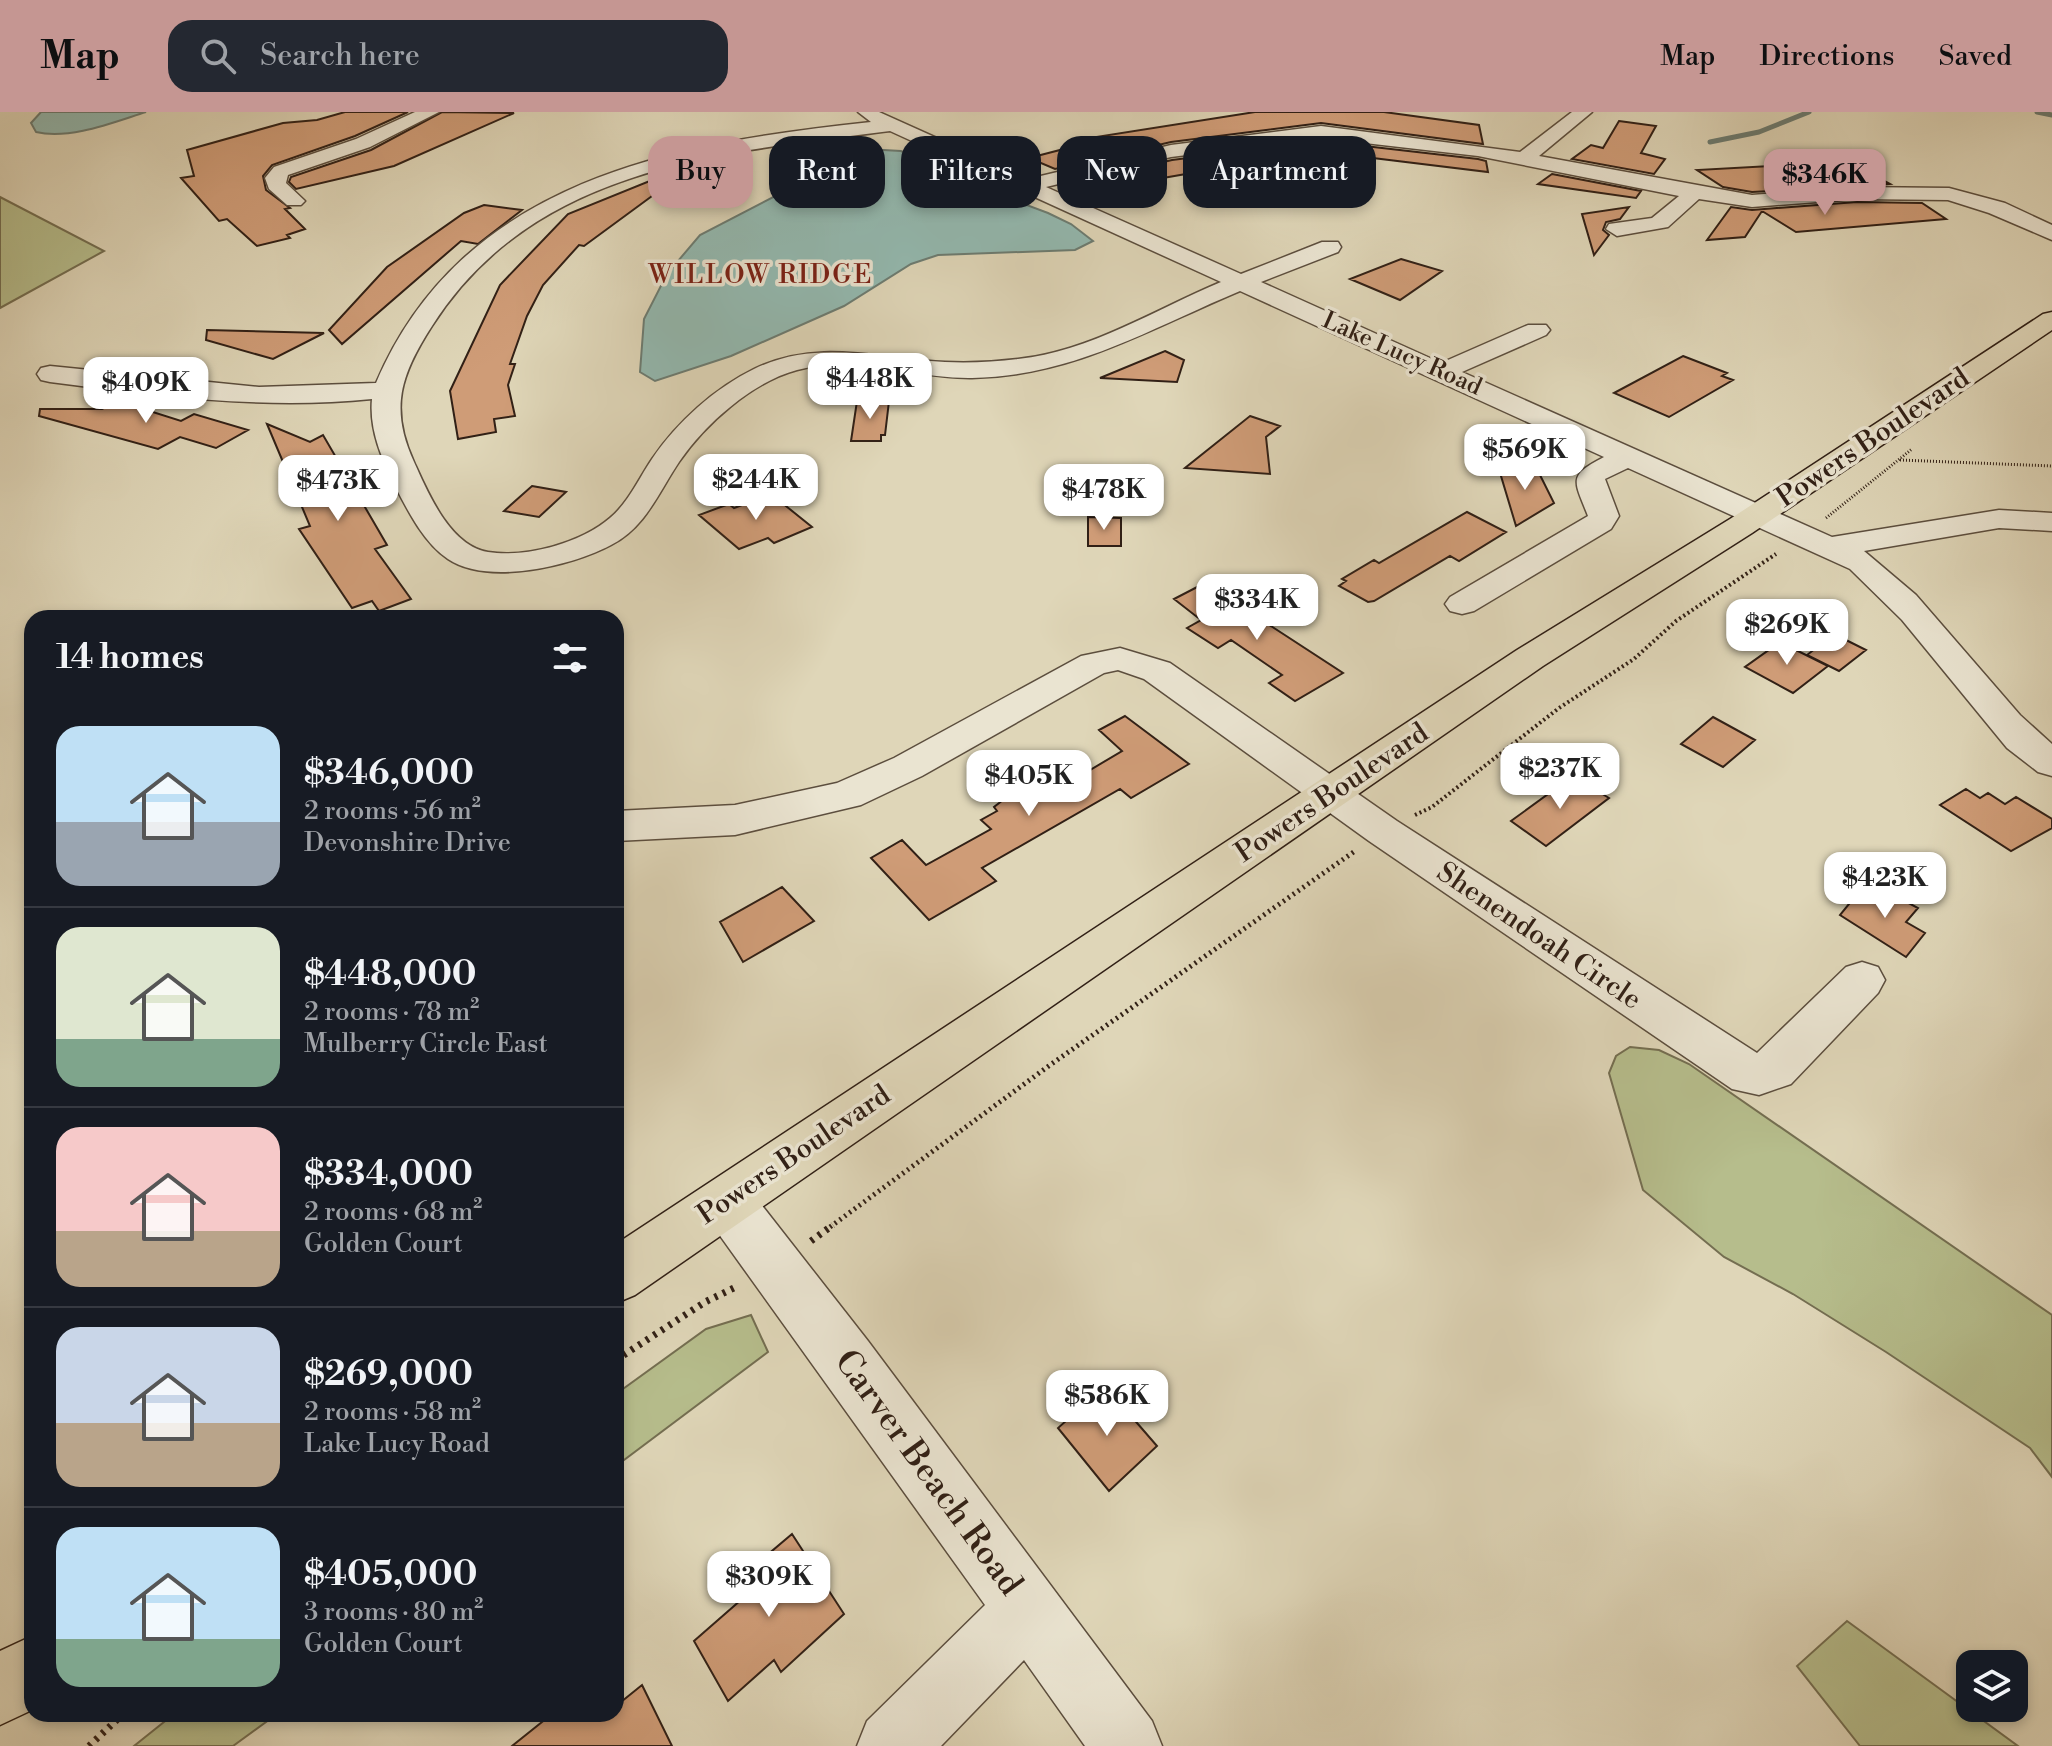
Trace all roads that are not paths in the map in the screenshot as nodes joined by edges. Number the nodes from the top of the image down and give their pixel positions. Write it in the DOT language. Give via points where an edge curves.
graph roads {
  1 [pos="430,112"];
  2 [pos="864,112"];
  3 [pos="1583,112"];
  4 [pos="1295,118"];
  5 [pos="893,125"];
  6 [pos="1310,133"];
  7 [pos="918,136"];
  8 [pos="348,149"];
  9 [pos="307,154"];
  10 [pos="1525,158"];
  11 [pos="1041,182"];
  12 [pos="1041,191"];
  13 [pos="1693,193"];
  14 [pos="294,201"];
  15 [pos="1617,229"];
  16 [pos="2052,233"];
  17 [pos="1330,247"];
  18 [pos="1240,281"];
  19 [pos="2052,319"];
  20 [pos="1537,330"];
  21 [pos="1441,372"];
  22 [pos="50,374"];
  23 [pos="384,390"];
  24 [pos="1629,456"];
  25 [pos="1758,515"];
  26 [pos="2052,522"];
  27 [pos="1818,540"];
  28 [pos="1462,604"];
  29 [pos="2052,763"];
  30 [pos="1331,795"];
  31 [pos="625,827"];
  32 [pos="1862,980"];
  33 [pos="727,1202"];
  34 [pos="624,1271"];
  35 [pos="1028,1609"];
  36 [pos="24,1675"];
  37 [pos="0,1691"];
  38 [pos="892,1746"];
  39 [pos="1127,1746"];
  1 -- 8 [label="street"];
  2 -- 5 [label="street, Lake Lucy Road"];
  3 -- 10 [label="street"];
  4 -- 6 [label="street"];
  5 -- 7 [label="street, Lake Lucy Road"];
  5 -- 23 [label="street" via="746,142 573,193 526,218 464,267 425,313"];
  6 -- 10 [label="street" via="1383,136"];
  6 -- 11 [label="street" via="1171,151"];
  8 -- 9 [label="street"];
  8 -- 14 [label="street" via="281,171 276,185"];
  10 -- 13 [label="street"];
  12 -- 18 [label="street, Lake Lucy Road"];
  13 -- 15 [label="street" via="1665,222"];
  13 -- 16 [label="street" via="1752,201 1857,193 1949,194 1990,205"];
  17 -- 18 [label="street"];
  18 -- 21 [label="street, Lake Lucy Road"];
  18 -- 23 [label="street" via="1096,348 1047,363 966,371 836,356 806,358 765,372 724,398 672,451 647,497 612,533 518,563 474,560 453,550 402,470 385,428"];
  19 -- 25 [label="main road, Powers Boulevard"];
  20 -- 21 [label="street"];
  21 -- 24 [label="street, Lake Lucy Road"];
  22 -- 23 [label="street" via="243,397"];
  24 -- 25 [label="street, Lake Lucy Road"];
  24 -- 28 [label="street" via="1591,475 1604,516 1600,522"];
  25 -- 27 [label="street, Lake Lucy Road"];
  25 -- 30 [label="main road, Powers Boulevard" via="1530,658"];
  26 -- 27 [label="street" via="1999,519"];
  27 -- 29 [label="street, Lake Lucy Road" via="1861,562 1892,587 1989,704"];
  30 -- 31 [label="street, Shenendoah Circle" via="1157,671 1120,659 1094,664 847,795 735,820"];
  30 -- 32 [label="street, Shenendoah Circle" via="1749,1074 1774,1069"];
  30 -- 33 [label="main road, Powers Boulevard"];
  33 -- 34 [label="main road, Powers Boulevard"];
  33 -- 35 [label="street, Carver Beach Road"];
  35 -- 38 [label="street"];
  35 -- 39 [label="street, Carver Beach Road"];
  36 -- 37 [label="main road"];
}
